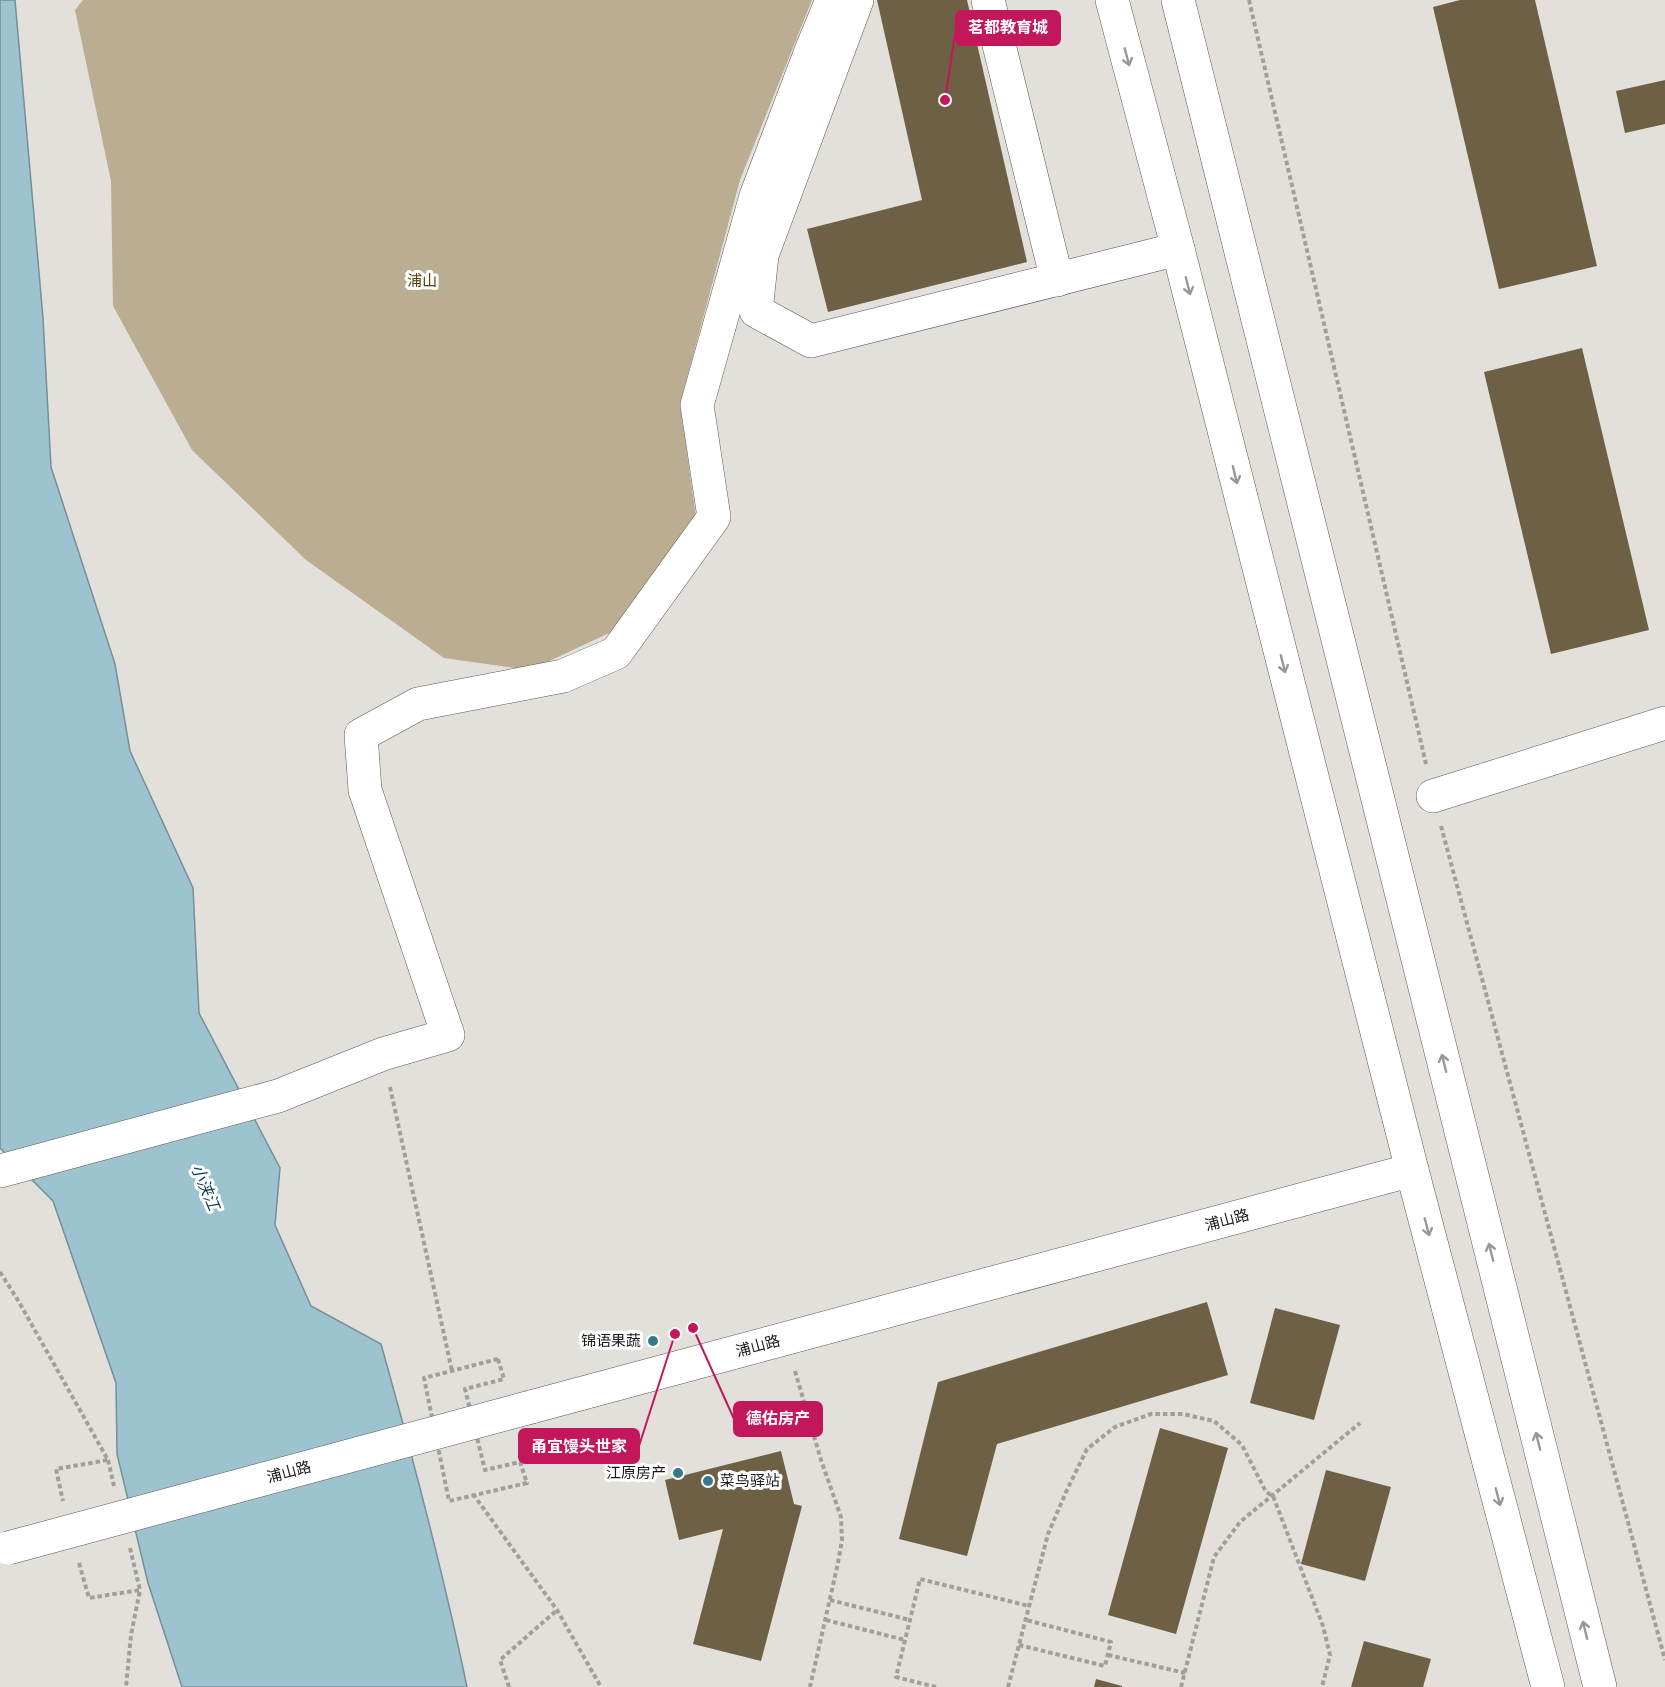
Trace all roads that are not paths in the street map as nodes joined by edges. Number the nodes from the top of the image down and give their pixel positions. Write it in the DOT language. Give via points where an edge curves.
graph roads {
  1 [pos="832,0"];
  2 [pos="856,0"];
  3 [pos="988,0"];
  4 [pos="1112,0"];
  5 [pos="1178,0"];
  6 [pos="1178,249"];
  7 [pos="1057,280"];
  8 [pos="1665,723"];
  9 [pos="1433,796"];
  10 [pos="1412,1170"];
  11 [pos="0,1171"];
  12 [pos="4,1549"];
  13 [pos="1548,1687"];
  14 [pos="1600,1687"];
  1 -- 11 [label="street" via="756,196 697,405 714,517 616,653 562,676 418,704 361,735 365,790 448,1035 383,1054 278,1096"];
  2 -- 7 [label="street" via="762,255 756,311 811,341"];
  3 -- 7 [label="street"];
  4 -- 6 [label="street, one-way"];
  14 -- 5 [label="street, one-way"];
  6 -- 7 [label="street"];
  6 -- 10 [label="street, one-way"];
  8 -- 9 [label="street"];
  10 -- 12 [label="street, 浦山路, bridge"];
  10 -- 13 [label="street, one-way"];
}
